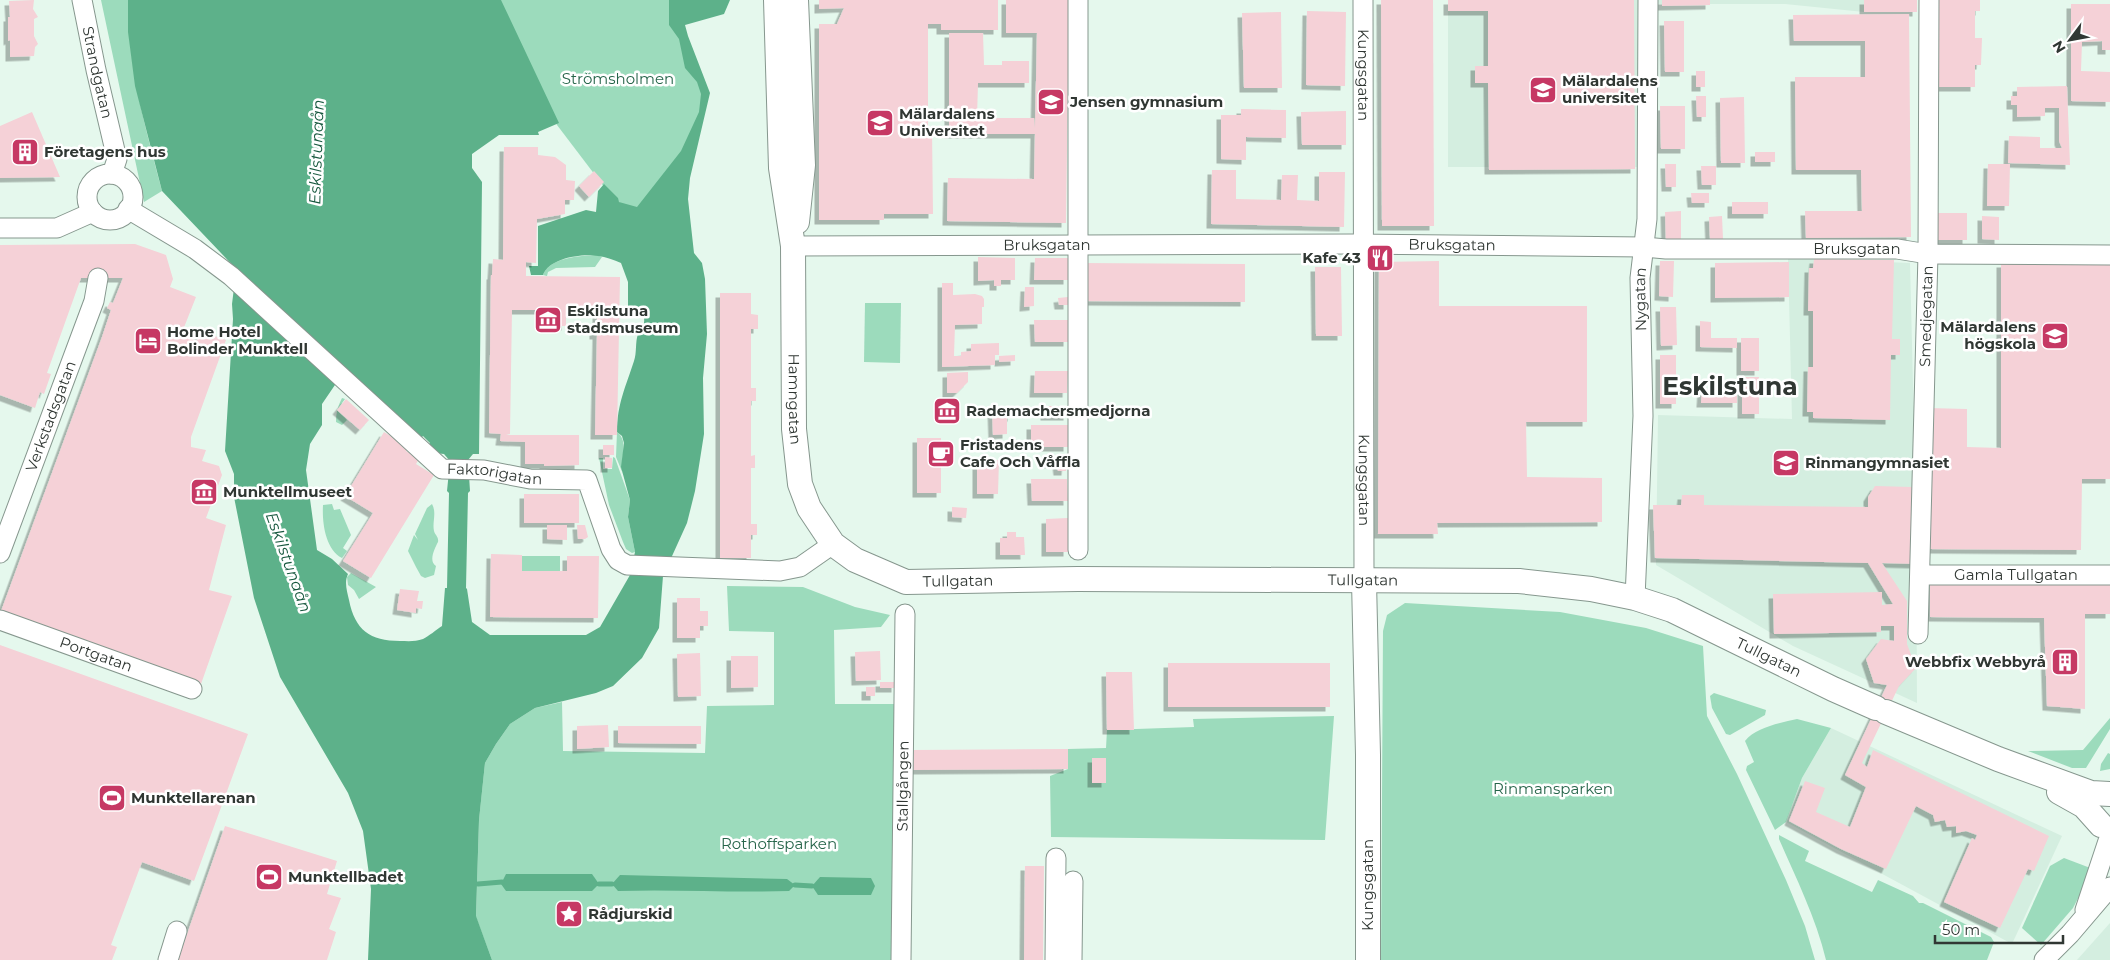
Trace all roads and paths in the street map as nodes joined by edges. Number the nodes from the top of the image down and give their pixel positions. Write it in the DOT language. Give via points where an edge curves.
graph roads {
  1 [pos="82,0"];
  2 [pos="776,0"];
  3 [pos="796,0"];
  4 [pos="1078,0"];
  5 [pos="1363,0"];
  6 [pos="1648,0"];
  7 [pos="1929,0"];
  8 [pos="787,50"];
  9 [pos="112,174"];
  10 [pos="128,210"];
  11 [pos="92,212"];
  12 [pos="0,228"];
  13 [pos="1363,244"];
  14 [pos="1078,245"];
  15 [pos="792,246"];
  16 [pos="1644,247"];
  17 [pos="1928,254"];
  18 [pos="2110,255"];
  19 [pos="98,278"];
  20 [pos="833,544"];
  21 [pos="1078,550"];
  22 [pos="0,553"];
  23 [pos="1921,575"];
  24 [pos="2110,575"];
  25 [pos="1364,581"];
  26 [pos="1635,598"];
  27 [pos="905,614"];
  28 [pos="0,620"];
  29 [pos="1918,634"];
  30 [pos="192,689"];
  31 [pos="1998,760"];
  32 [pos="2110,794"];
  33 [pos="2110,800"];
  34 [pos="2106,836"];
  35 [pos="1056,858"];
  36 [pos="1073,881"];
  37 [pos="2110,887"];
  38 [pos="2081,921"];
  39 [pos="177,932"];
  40 [pos="168,960"];
  41 [pos="901,960"];
  42 [pos="1055,960"];
  43 [pos="1072,960"];
  44 [pos="1368,960"];
  45 [pos="2044,960"];
  1 -- 9 [label="street, Strandgatan" via="117,159"];
  2 -- 8 [label="street, Hamngatan"];
  3 -- 8 [label="street, Hamngatan"];
  4 -- 14 [label="street"];
  5 -- 13 [label="street, Kungsgatan"];
  6 -- 16 [label="street, Nygatan" via="1647,219"];
  7 -- 17 [label="street, Smedjegatan"];
  8 -- 15 [label="street, Hamngatan" via="803,165"];
  9 -- 10 [label="street" via="130,186 132,200"];
  9 -- 11 [label="street" via="98,177 88,187 87,201"];
  10 -- 11 [label="street" via="114,219 100,218"];
  10 -- 20 [label="street, Faktorigatan" via="195,249 231,276 442,469 484,470 530,480 587,480 611,549 618,560 630,565 780,571 800,567"];
  11 -- 12 [label="street" via="57,228"];
  13 -- 14 [label="street, Bruksgatan"];
  13 -- 16 [label="street, Bruksgatan"];
  13 -- 25 [label="street, Kungsgatan"];
  14 -- 15 [label="street, Bruksgatan"];
  14 -- 21 [label="street"];
  15 -- 20 [label="street, Hamngatan" via="794,429 800,484 809,508"];
  16 -- 17 [label="street, Bruksgatan" via="1897,249"];
  16 -- 26 [label="street, Nygatan" via="1640,278 1643,416"];
  17 -- 18 [label="street, Bruksgatan"];
  17 -- 23 [label="street, Smedjegatan"];
  19 -- 22 [label="street, Verkstadsgatan" via="94,302"];
  20 -- 25 [label="street, Tullgatan" via="855,560 906,582 1078,579"];
  23 -- 24 [label="street, Gamla Tullgatan"];
  23 -- 29 [label="street, Smedjegatan"];
  25 -- 26 [label="street, Tullgatan" via="1519,581 1591,588"];
  25 -- 44 [label="street, Kungsgatan"];
  26 -- 31 [label="street, Tullgatan" via="1672,610 1833,690"];
  27 -- 41 [label="street, Stallgången"];
  28 -- 30 [label="street, Portgatan"];
  31 -- 32 [label="street, Tullgatan" via="2091,793"];
  31 -- 34 [label="street, Tullgatan" via="2084,806"];
  33 -- 34 [label="street" via="2104,809"];
  34 -- 38 [label="street"];
  35 -- 42 [label="street"];
  36 -- 43 [label="street"];
  37 -- 38 [label="street"];
  38 -- 45 [label="street"];
  39 -- 40 [label="street"];
}
